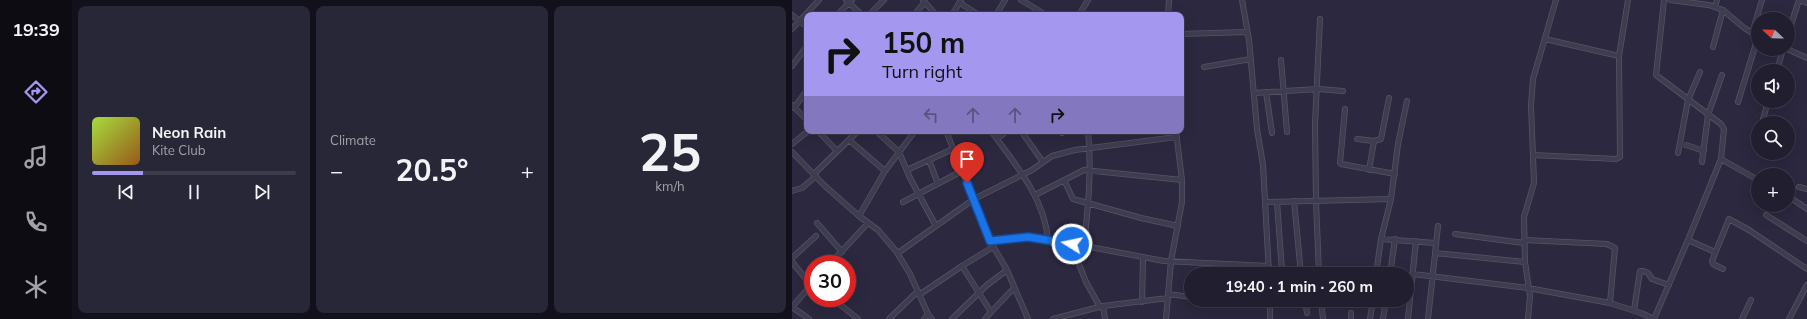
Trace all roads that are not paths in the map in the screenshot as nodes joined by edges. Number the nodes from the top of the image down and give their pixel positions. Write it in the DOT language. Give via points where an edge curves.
graph roads {
  1 [pos="819,0"];
  2 [pos="884,0"];
  3 [pos="1005,0"];
  4 [pos="1021,0"];
  5 [pos="1088,0"];
  6 [pos="1169,0"];
  7 [pos="1242,0"];
  8 [pos="1556,0"];
  9 [pos="1628,0"];
  10 [pos="1664,0"];
  11 [pos="1670,0"];
  12 [pos="1716,0"];
  13 [pos="1762,0"];
  14 [pos="1799,0"];
  15 [pos="849,1"];
  16 [pos="924,1"];
  17 [pos="960,1"];
  18 [pos="1807,3"];
  19 [pos="1715,7"];
  20 [pos="1723,10"];
  21 [pos="808,12"];
  22 [pos="840,12"];
  23 [pos="859,12"];
  24 [pos="872,12"];
  25 [pos="916,12"];
  26 [pos="933,12"];
  27 [pos="954,12"];
  28 [pos="975,12"];
  29 [pos="998,12"];
  30 [pos="1041,12"];
  31 [pos="1081,12"];
  32 [pos="1168,12"];
  33 [pos="1758,12"];
  34 [pos="1795,12"];
  35 [pos="792,15"];
  36 [pos="804,16"];
  37 [pos="1320,19"];
  38 [pos="799,21"];
  39 [pos="804,25"];
  40 [pos="792,29"];
  41 [pos="1247,32"];
  42 [pos="1751,32"];
  43 [pos="1184,34"];
  44 [pos="1545,39"];
  45 [pos="1713,47"];
  46 [pos="804,50"];
  47 [pos="1795,53"];
  48 [pos="1619,56"];
  49 [pos="1752,56"];
  50 [pos="1807,58"];
  51 [pos="1250,59"];
  52 [pos="1281,60"];
  53 [pos="792,66"];
  54 [pos="1204,67"];
  55 [pos="1700,72"];
  56 [pos="1722,74"];
  57 [pos="1318,89"];
  58 [pos="1343,90"];
  59 [pos="1282,91"];
  60 [pos="1266,92"];
  61 [pos="804,93"];
  62 [pos="1254,93"];
  63 [pos="1389,98"];
  64 [pos="1688,100"];
  65 [pos="1407,101"];
  66 [pos="1738,102"];
  67 [pos="793,106"];
  68 [pos="1345,109"];
  69 [pos="1708,115"];
  70 [pos="804,117"];
  71 [pos="1287,132"];
  72 [pos="1272,133"];
  73 [pos="804,134"];
  74 [pos="821,134"];
  75 [pos="855,134"];
  76 [pos="879,134"];
  77 [pos="913,134"];
  78 [pos="947,134"];
  79 [pos="993,134"];
  80 [pos="1003,134"];
  81 [pos="1023,134"];
  82 [pos="1088,134"];
  83 [pos="1176,134"];
  84 [pos="1177,137"];
  85 [pos="997,139"];
  86 [pos="1357,139"];
  87 [pos="849,140"];
  88 [pos="1374,141"];
  89 [pos="1680,143"];
  90 [pos="792,144"];
  91 [pos="1090,148"];
  92 [pos="953,149"];
  93 [pos="838,151"];
  94 [pos="1704,151"];
  95 [pos="792,152"];
  96 [pos="899,152"];
  97 [pos="1678,153"];
  98 [pos="1533,155"];
  99 [pos="1721,159"];
  100 [pos="928,160"];
  101 [pos="1043,162"];
  102 [pos="1702,162"];
  103 [pos="885,170"];
  104 [pos="907,170"];
  105 [pos="1090,170"];
  106 [pos="1369,170"];
  107 [pos="962,171"];
  108 [pos="1023,174"];
  109 [pos="1395,174"];
  110 [pos="815,175"];
  111 [pos="1751,176"];
  112 [pos="1064,180"];
  113 [pos="1182,180"];
  114 [pos="938,184"];
  115 [pos="1799,187"];
  116 [pos="1807,189"];
  117 [pos="792,190"];
  118 [pos="919,193"];
  119 [pos="1035,195"];
  120 [pos="974,199"];
  121 [pos="1391,200"];
  122 [pos="1294,201"];
  123 [pos="1316,201"];
  124 [pos="1795,201"];
  125 [pos="903,202"];
  126 [pos="1266,202"];
  127 [pos="1277,202"];
  128 [pos="1089,203"];
  129 [pos="1807,209"];
  130 [pos="1766,215"];
  131 [pos="859,216"];
  132 [pos="868,223"];
  133 [pos="817,224"];
  134 [pos="936,226"];
  135 [pos="1178,226"];
  136 [pos="1438,226"];
  137 [pos="1455,234"];
  138 [pos="816,236"];
  139 [pos="1048,239"];
  140 [pos="1381,239"];
  141 [pos="1395,239"];
  142 [pos="1688,240"];
  143 [pos="990,241"];
  144 [pos="1416,241"];
  145 [pos="1807,241"];
  146 [pos="1524,242"];
  147 [pos="1435,243"];
  148 [pos="1072,244"];
  149 [pos="994,246"];
  150 [pos="1084,246"];
  151 [pos="842,252"];
  152 [pos="1435,252"];
  153 [pos="1715,252"];
  154 [pos="898,253"];
  155 [pos="839,255"];
  156 [pos="1142,257"];
  157 [pos="792,258"];
  158 [pos="1171,261"];
  159 [pos="792,262"];
  160 [pos="1525,262"];
  161 [pos="962,266"];
  162 [pos="1269,266"];
  163 [pos="1282,267"];
  164 [pos="1300,267"];
  165 [pos="1319,267"];
  166 [pos="1377,267"];
  167 [pos="1391,267"];
  168 [pos="1414,267"];
  169 [pos="1723,269"];
  170 [pos="1807,269"];
  171 [pos="1007,270"];
  172 [pos="1414,274"];
  173 [pos="804,275"];
  174 [pos="1433,278"];
  175 [pos="1669,285"];
  176 [pos="1807,285"];
  177 [pos="1014,288"];
  178 [pos="1528,288"];
  179 [pos="804,293"];
  180 [pos="918,293"];
  181 [pos="978,293"];
  182 [pos="1168,296"];
  183 [pos="1184,297"];
  184 [pos="1751,300"];
  185 [pos="1142,302"];
  186 [pos="1610,303"];
  187 [pos="792,307"];
  188 [pos="843,307"];
  189 [pos="1101,307"];
  190 [pos="1270,307"];
  191 [pos="1306,307"];
  192 [pos="1322,307"];
  193 [pos="1372,307"];
  194 [pos="1385,307"];
  195 [pos="1409,307"];
  196 [pos="1634,310"];
  197 [pos="991,312"];
  198 [pos="1307,312"];
  199 [pos="928,314"];
  200 [pos="809,319"];
  201 [pos="858,319"];
  202 [pos="889,319"];
  203 [pos="924,319"];
  204 [pos="932,319"];
  205 [pos="952,319"];
  206 [pos="985,319"];
  207 [pos="1028,319"];
  208 [pos="1053,319"];
  209 [pos="1105,319"];
  210 [pos="1166,319"];
  211 [pos="1270,319"];
  212 [pos="1323,319"];
  213 [pos="1370,319"];
  214 [pos="1383,319"];
  215 [pos="1408,319"];
  216 [pos="1428,319"];
  217 [pos="1528,319"];
  218 [pos="1654,319"];
  219 [pos="1742,319"];
  220 [pos="1789,319"];
  1 -- 21 [label="street"];
  2 -- 24 [label="street"];
  3 -- 29 [label="street"];
  4 -- 30 [label="street"];
  5 -- 31 [label="street"];
  6 -- 32 [label="street"];
  7 -- 41 [label="street"];
  8 -- 44 [label="street"];
  9 -- 48 [label="street"];
  10 -- 64 [label="street" via="1656,75"];
  11 -- 19 [label="street"];
  12 -- 19 [label="street"];
  13 -- 33 [label="street"];
  14 -- 18 [label="street"];
  14 -- 34 [label="street"];
  15 -- 22 [label="street"];
  15 -- 23 [label="street"];
  16 -- 25 [label="street"];
  16 -- 26 [label="street"];
  17 -- 27 [label="street"];
  17 -- 28 [label="street"];
  19 -- 20 [label="street"];
  20 -- 42 [label="street"];
  20 -- 45 [label="street"];
  35 -- 38 [label="street"];
  36 -- 38 [label="street"];
  37 -- 57 [label="street"];
  38 -- 39 [label="street"];
  38 -- 40 [label="street"];
  41 -- 43 [label="street"];
  41 -- 51 [label="street"];
  44 -- 48 [label="street"];
  44 -- 98 [label="street" via="1533,79"];
  46 -- 53 [label="street"];
  47 -- 50 [label="street"];
  48 -- 98 [label="street" via="1620,157 1616,159"];
  49 -- 66 [label="street"];
  51 -- 54 [label="street"];
  51 -- 62 [label="street"];
  52 -- 59 [label="street"];
  55 -- 64 [label="street"];
  56 -- 69 [label="street"];
  57 -- 58 [label="street"];
  57 -- 59 [label="street"];
  57 -- 123 [label="street" via="1315,124"];
  59 -- 60 [label="street"];
  59 -- 71 [label="street"];
  60 -- 62 [label="street"];
  60 -- 72 [label="street"];
  61 -- 67 [label="street"];
  62 -- 126 [label="street"];
  63 -- 88 [label="street" via="1381,139"];
  64 -- 69 [label="street"];
  64 -- 89 [label="street"];
  65 -- 109 [label="street"];
  67 -- 70 [label="street"];
  68 -- 106 [label="street" via="1340,163"];
  69 -- 94 [label="street"];
  69 -- 99 [label="street" via="1721,124 1724,130"];
  73 -- 90 [label="street"];
  74 -- 93 [label="street"];
  75 -- 87 [label="street"];
  76 -- 96 [label="street"];
  77 -- 96 [label="street"];
  78 -- 92 [label="street"];
  79 -- 85 [label="street"];
  80 -- 85 [label="street"];
  81 -- 101 [label="street"];
  82 -- 91 [label="street"];
  83 -- 84 [label="street"];
  84 -- 91 [label="street"];
  84 -- 113 [label="street"];
  85 -- 108 [label="street"];
  86 -- 88 [label="street"];
  87 -- 93 [label="street"];
  87 -- 103 [label="street"];
  88 -- 106 [label="street"];
  89 -- 94 [label="street"];
  89 -- 97 [label="street"];
  91 -- 101 [label="street" via="1052,156"];
  91 -- 105 [label="street"];
  92 -- 100 [label="street"];
  92 -- 107 [label="street"];
  93 -- 110 [label="street"];
  94 -- 102 [label="street"];
  95 -- 110 [label="street"];
  96 -- 103 [label="street"];
  96 -- 104 [label="street"];
  98 -- 146 [label="street" via="1534,183 1524,217"];
  99 -- 111 [label="street"];
  99 -- 142 [label="street"];
  100 -- 104 [label="street"];
  100 -- 114 [label="street"];
  101 -- 108 [label="street"];
  103 -- 131 [label="street"];
  104 -- 118 [label="street"];
  105 -- 112 [label="street" via="1079,171"];
  105 -- 113 [label="street"];
  105 -- 128 [label="street"];
  106 -- 109 [label="street"];
  107 -- 114 [label="street"];
  107 -- 120 [label="street"];
  108 -- 119 [label="street"];
  108 -- 120 [label="street"];
  109 -- 121 [label="street"];
  110 -- 117 [label="street" via="802,188"];
  110 -- 131 [label="street"];
  112 -- 119 [label="street"];
  112 -- 128 [label="street" via="1073,199"];
  113 -- 135 [label="street"];
  114 -- 118 [label="street"];
  115 -- 116 [label="street"];
  118 -- 125 [label="street"];
  118 -- 134 [label="street"];
  119 -- 139 [label="street" via="1044,216"];
  120 -- 134 [label="street"];
  120 -- 143 [label="street"];
  121 -- 123 [label="street"];
  121 -- 140 [label="street"];
  122 -- 123 [label="street"];
  122 -- 127 [label="street"];
  122 -- 164 [label="street"];
  123 -- 165 [label="street"];
  124 -- 129 [label="street"];
  126 -- 127 [label="street"];
  126 -- 162 [label="street"];
  127 -- 163 [label="street"];
  128 -- 135 [label="street"];
  128 -- 150 [label="street"];
  130 -- 145 [label="street"];
  131 -- 132 [label="street"];
  132 -- 151 [label="street"];
  132 -- 154 [label="street" via="878,230"];
  133 -- 151 [label="street"];
  134 -- 154 [label="street"];
  135 -- 158 [label="street"];
  136 -- 147 [label="street"];
  137 -- 146 [label="street"];
  138 -- 157 [label="street"];
  139 -- 143 [label="street" via="1028,237"];
  139 -- 148 [label="street"];
  140 -- 141 [label="street"];
  140 -- 166 [label="street"];
  141 -- 144 [label="street"];
  141 -- 167 [label="street"];
  142 -- 153 [label="street"];
  142 -- 175 [label="street"];
  143 -- 149 [label="street"];
  144 -- 147 [label="street"];
  144 -- 168 [label="street"];
  146 -- 160 [label="street"];
  146 -- 186 [label="street" via="1613,246"];
  147 -- 152 [label="street"];
  148 -- 150 [label="street"];
  148 -- 189 [label="street" via="1086,282"];
  149 -- 161 [label="street"];
  149 -- 171 [label="street"];
  150 -- 156 [label="street"];
  151 -- 155 [label="street"];
  152 -- 160 [label="street"];
  152 -- 174 [label="street"];
  153 -- 169 [label="street" via="1712,263"];
  153 -- 170 [label="street" via="1729,219"];
  154 -- 180 [label="street"];
  156 -- 158 [label="street"];
  156 -- 185 [label="street"];
  158 -- 162 [label="street"];
  158 -- 182 [label="street"];
  159 -- 173 [label="street"];
  160 -- 178 [label="street"];
  161 -- 180 [label="street"];
  161 -- 181 [label="street"];
  171 -- 177 [label="street"];
  171 -- 181 [label="street"];
  172 -- 174 [label="street"];
  174 -- 178 [label="street"];
  174 -- 216 [label="street"];
  175 -- 196 [label="street" via="1640,271"];
  175 -- 218 [label="street"];
  176 -- 220 [label="street"];
  177 -- 197 [label="street"];
  177 -- 207 [label="street"];
  178 -- 186 [label="street"];
  178 -- 217 [label="street"];
  179 -- 187 [label="street"];
  180 -- 199 [label="street"];
  180 -- 202 [label="street"];
  181 -- 197 [label="street"];
  181 -- 205 [label="street"];
  182 -- 183 [label="street"];
  182 -- 185 [label="street"];
  182 -- 210 [label="street"];
  184 -- 219 [label="street"];
  185 -- 189 [label="street"];
  186 -- 196 [label="street"];
  187 -- 200 [label="street"];
  188 -- 201 [label="street"];
  189 -- 208 [label="street"];
  189 -- 209 [label="street"];
  190 -- 211 [label="street"];
  191 -- 198 [label="street"];
  192 -- 212 [label="street"];
  193 -- 213 [label="street"];
  194 -- 214 [label="street"];
  195 -- 215 [label="street"];
  196 -- 218 [label="street"];
  197 -- 206 [label="street"];
  199 -- 203 [label="street"];
  199 -- 204 [label="street"];
}
